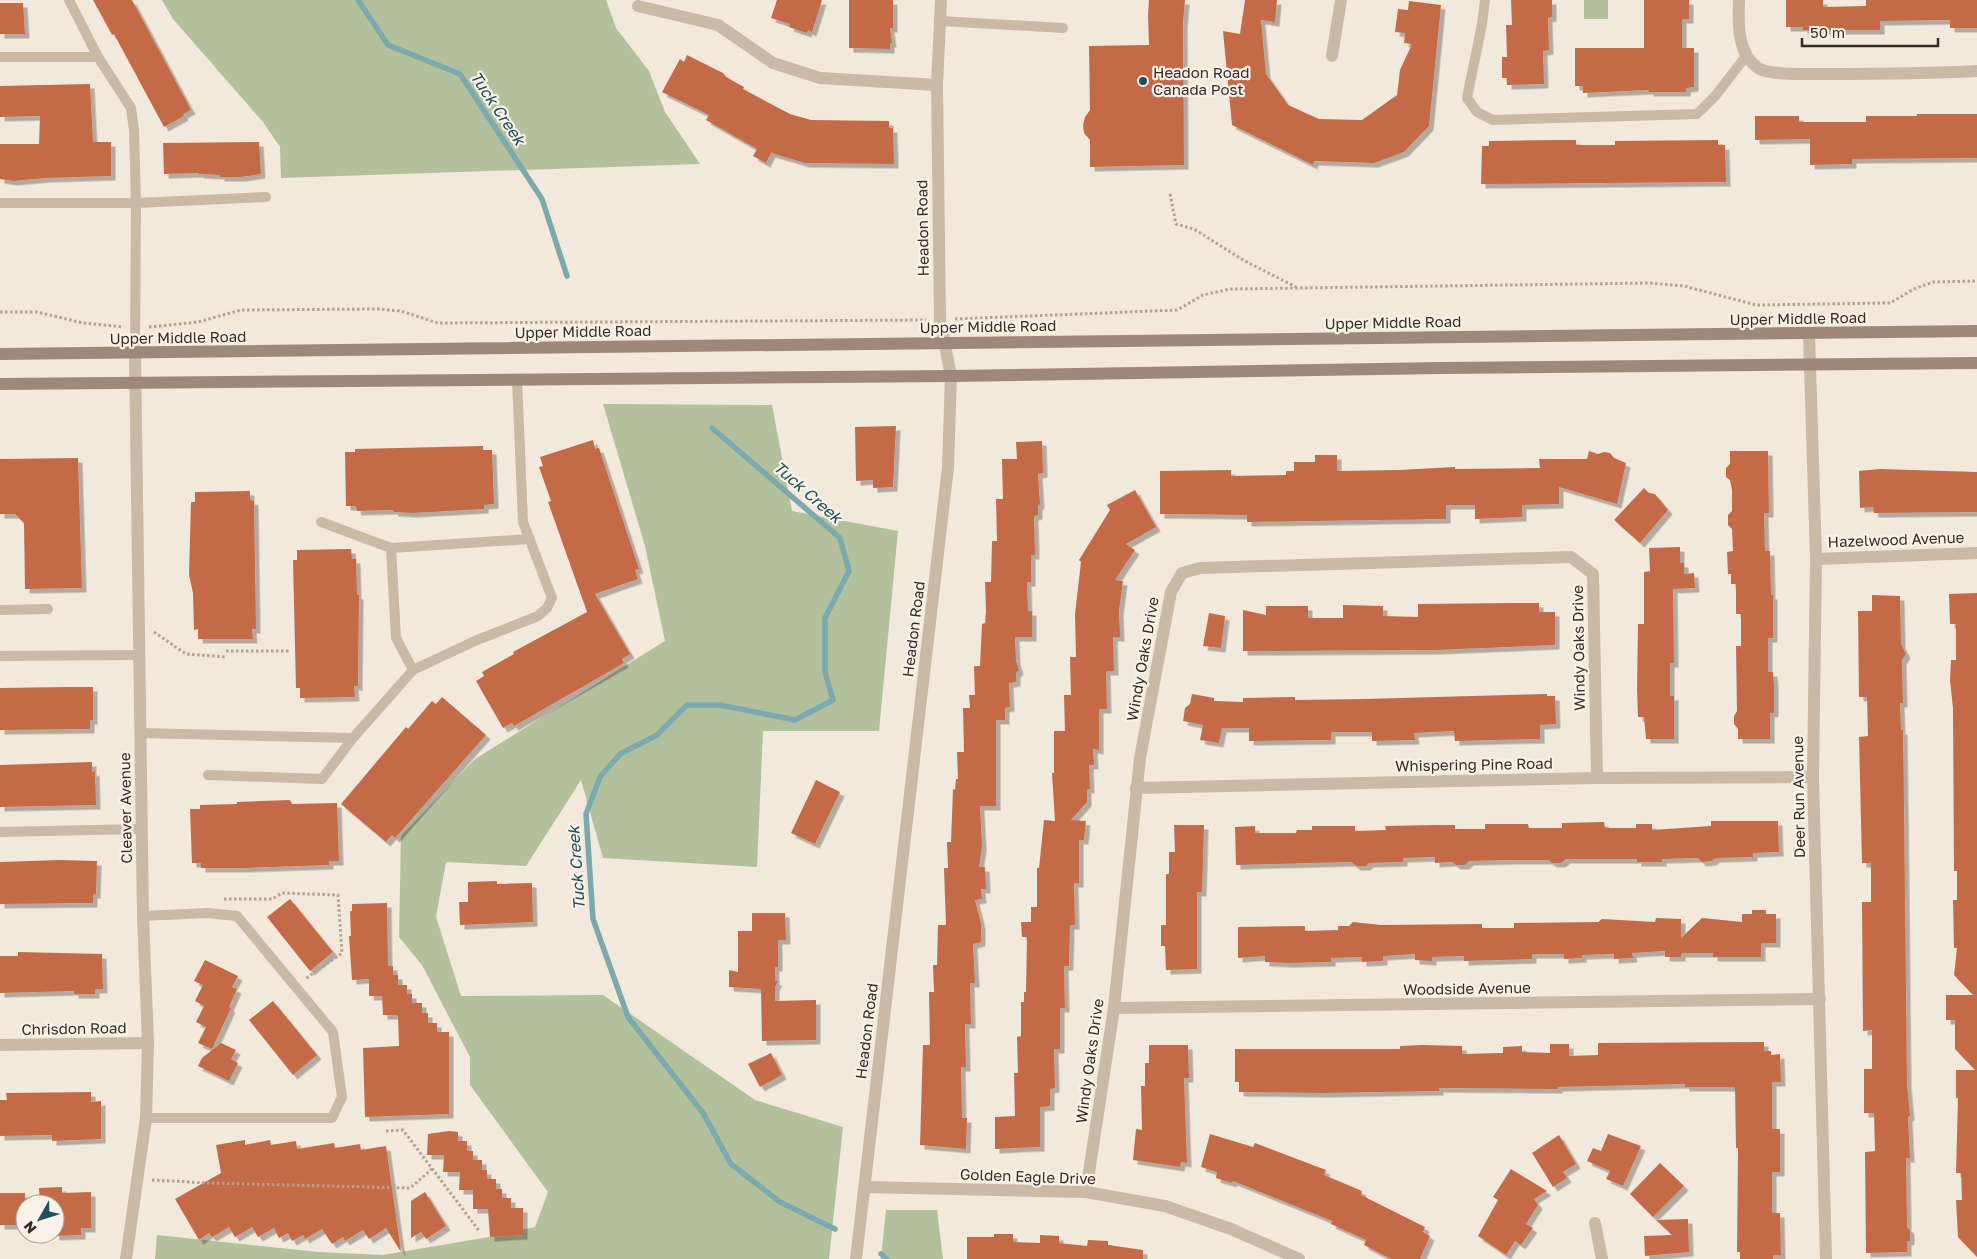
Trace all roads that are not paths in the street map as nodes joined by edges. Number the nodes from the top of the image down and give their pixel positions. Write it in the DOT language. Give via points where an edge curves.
graph roads {
  1 [pos="69,0"];
  2 [pos="941,0"];
  3 [pos="1342,0"];
  4 [pos="1485,0"];
  5 [pos="1739,0"];
  6 [pos="638,6"];
  7 [pos="940,22"];
  8 [pos="1063,28"];
  9 [pos="1332,56"];
  10 [pos="1746,56"];
  11 [pos="0,57"];
  12 [pos="98,57"];
  13 [pos="1977,72"];
  14 [pos="937,85"];
  15 [pos="266,197"];
  16 [pos="0,203"];
  17 [pos="136,203"];
  18 [pos="1977,331"];
  19 [pos="1809,334"];
  20 [pos="944,343"];
  21 [pos="0,354"];
  22 [pos="135,354"];
  23 [pos="1977,363"];
  24 [pos="1808,365"];
  25 [pos="951,376"];
  26 [pos="517,379"];
  27 [pos="134,382"];
  28 [pos="0,384"];
  29 [pos="321,522"];
  30 [pos="530,539"];
  31 [pos="391,548"];
  32 [pos="1977,553"];
  33 [pos="1816,558"];
  34 [pos="48,609"];
  35 [pos="0,610"];
  36 [pos="138,655"];
  37 [pos="0,656"];
  38 [pos="413,670"];
  39 [pos="140,733"];
  40 [pos="353,738"];
  41 [pos="208,775"];
  42 [pos="1813,777"];
  43 [pos="1597,778"];
  44 [pos="1136,788"];
  45 [pos="141,829"];
  46 [pos="0,832"];
  47 [pos="143,916"];
  48 [pos="1820,999"];
  49 [pos="1114,1008"];
  50 [pos="148,1043"];
  51 [pos="0,1045"];
  52 [pos="146,1118"];
  53 [pos="865,1187"];
  54 [pos="1086,1192"];
  55 [pos="1595,1223"];
  56 [pos="126,1259"];
  57 [pos="856,1259"];
  58 [pos="1299,1259"];
  59 [pos="1602,1259"];
  60 [pos="1826,1259"];
  1 -- 12 [label="lane"];
  2 -- 7 [label="street, Headon Road"];
  3 -- 9 [label="street"];
  4 -- 10 [label="lane" via="1467,98 1477,112 1493,120 1696,114 1716,96"];
  5 -- 10 [label="street" via="1738,28"];
  6 -- 14 [label="street" via="718,25 773,63 820,78"];
  7 -- 8 [label="lane"];
  7 -- 14 [label="street, Headon Road"];
  10 -- 13 [label="street" via="1761,69 1794,74"];
  11 -- 12 [label="lane"];
  12 -- 17 [label="lane" via="131,108"];
  14 -- 20 [label="street, Headon Road" via="940,320"];
  15 -- 17 [label="lane"];
  16 -- 17 [label="lane"];
  17 -- 22 [label="lane"];
  18 -- 19 [label="main road, Upper Middle Road"];
  19 -- 20 [label="main road, Upper Middle Road"];
  19 -- 24 [label="street, Deer Run Avenue"];
  20 -- 22 [label="main road, Upper Middle Road"];
  20 -- 25 [label="street, Headon Road"];
  21 -- 22 [label="main road, Upper Middle Road"];
  22 -- 27 [label="street, Cleaver Avenue"];
  23 -- 24 [label="main road"];
  24 -- 25 [label="main road"];
  24 -- 33 [label="street, Deer Run Avenue"];
  25 -- 26 [label="main road"];
  25 -- 53 [label="street, Headon Road" via="948,467"];
  26 -- 27 [label="main road"];
  26 -- 30 [label="lane" via="523,522"];
  27 -- 28 [label="main road"];
  27 -- 36 [label="street, Cleaver Avenue"];
  29 -- 31 [label="lane"];
  30 -- 31 [label="lane"];
  30 -- 38 [label="lane" via="552,598 547,608 538,616"];
  31 -- 38 [label="lane" via="396,638"];
  32 -- 33 [label="street, Hazelwood Avenue"];
  33 -- 42 [label="street, Deer Run Avenue"];
  34 -- 35 [label="lane"];
  36 -- 37 [label="lane"];
  36 -- 39 [label="street, Cleaver Avenue"];
  38 -- 40 [label="lane"];
  39 -- 40 [label="lane"];
  39 -- 45 [label="street, Cleaver Avenue"];
  40 -- 41 [label="lane" via="322,779"];
  42 -- 43 [label="street, Whispering Pine Road"];
  42 -- 48 [label="street, Deer Run Avenue"];
  43 -- 44 [label="street, Whispering Pine Road"];
  43 -- 44 [label="street, Windy Oaks Drive" via="1593,574 1571,557 1200,568 1182,573 1171,592"];
  44 -- 49 [label="street, Windy Oaks Drive"];
  45 -- 46 [label="lane"];
  45 -- 47 [label="street, Cleaver Avenue"];
  47 -- 50 [label="street, Cleaver Avenue"];
  47 -- 52 [label="lane" via="207,913 237,916 333,1032 342,1097 332,1118"];
  48 -- 49 [label="street, Woodside Avenue"];
  48 -- 60 [label="street, Deer Run Avenue"];
  49 -- 54 [label="street, Windy Oaks Drive"];
  50 -- 51 [label="street, Chrisdon Road"];
  50 -- 52 [label="street, Cleaver Avenue"];
  52 -- 56 [label="street, Cleaver Avenue"];
  53 -- 54 [label="street, Golden Eagle Drive"];
  53 -- 57 [label="street, Headon Road"];
  54 -- 58 [label="street, Golden Eagle Drive" via="1166,1206 1231,1229"];
  55 -- 59 [label="street"];
}
